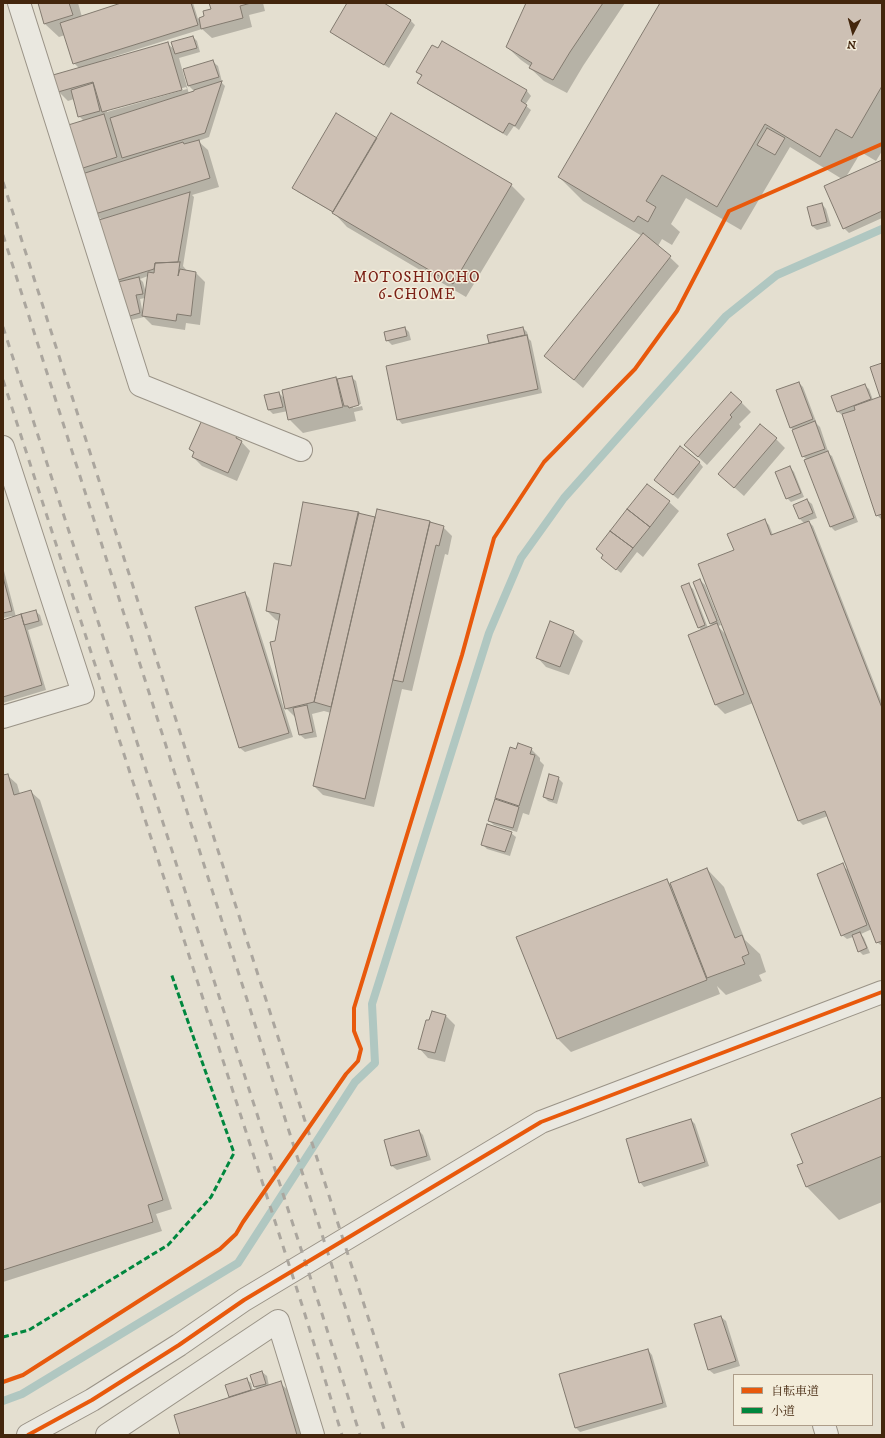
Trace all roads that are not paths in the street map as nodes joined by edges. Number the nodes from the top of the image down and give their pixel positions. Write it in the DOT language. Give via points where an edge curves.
graph roads {
  1 [pos="19,3"];
  2 [pos="3,447"];
  3 [pos="301,450"];
  4 [pos="3,718"];
  5 [pos="882,992"];
  6 [pos="28,1435"];
  7 [pos="107,1435"];
  8 [pos="313,1435"];
  1 -- 3 [label="street" via="140,386"];
  2 -- 4 [label="street" via="83,693"];
  5 -- 6 [label="street" via="541,1122 244,1300 179,1346 92,1400"];
  7 -- 8 [label="street" via="278,1321"];
}
